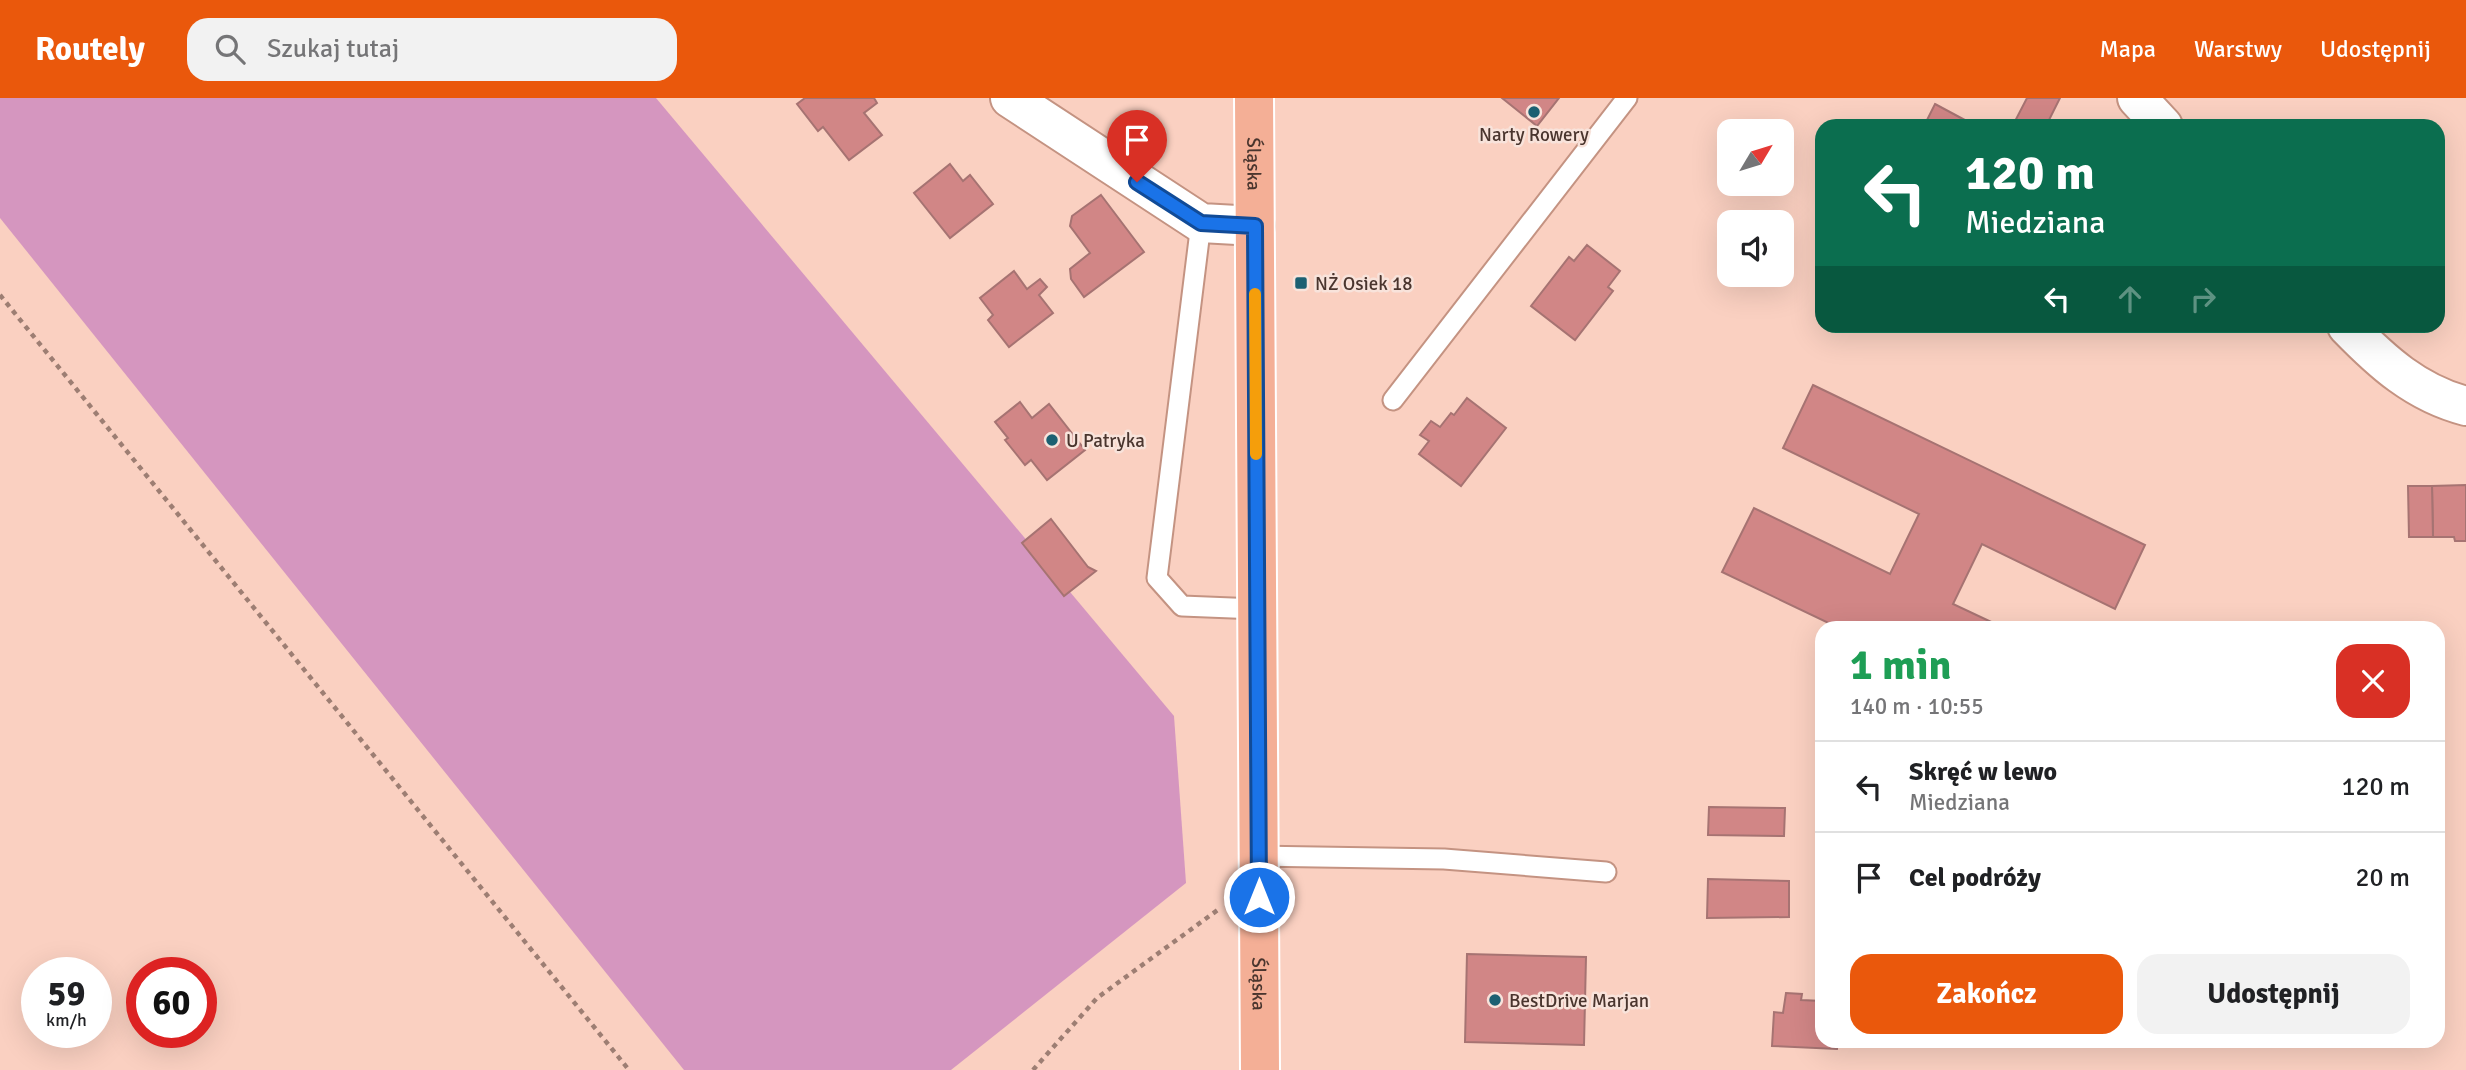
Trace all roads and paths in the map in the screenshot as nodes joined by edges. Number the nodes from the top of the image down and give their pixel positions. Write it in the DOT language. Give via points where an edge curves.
graph roads {
  1 [pos="1010,98"];
  2 [pos="1254,98"];
  3 [pos="1627,98"];
  4 [pos="2137,98"];
  5 [pos="2156,119"];
  6 [pos="1201,223"];
  7 [pos="1255,226"];
  8 [pos="0,295"];
  9 [pos="2354,333"];
  10 [pos="1393,400"];
  11 [pos="2466,406"];
  12 [pos="1257,609"];
  13 [pos="1259,856"];
  14 [pos="1606,872"];
  15 [pos="1259,897"];
  16 [pos="629,1070"];
  17 [pos="1033,1070"];
  18 [pos="1261,1070"];
  1 -- 6 [label="street"];
  2 -- 7 [label="main road, Śląska"];
  3 -- 10 [label="lane"];
  4 -- 5 [label="street"];
  6 -- 7 [label="street"];
  6 -- 12 [label="lane" via="1157,578 1182,606"];
  7 -- 12 [label="main road, Śląska"];
  8 -- 16 [label="path"];
  9 -- 11 [label="street" via="2423,391"];
  12 -- 13 [label="main road, Śląska"];
  13 -- 14 [label="lane" via="1444,859"];
  13 -- 15 [label="main road, Śląska"];
  15 -- 17 [label="path" via="1232,899 1097,998"];
  15 -- 18 [label="main road, Śląska"];
}
